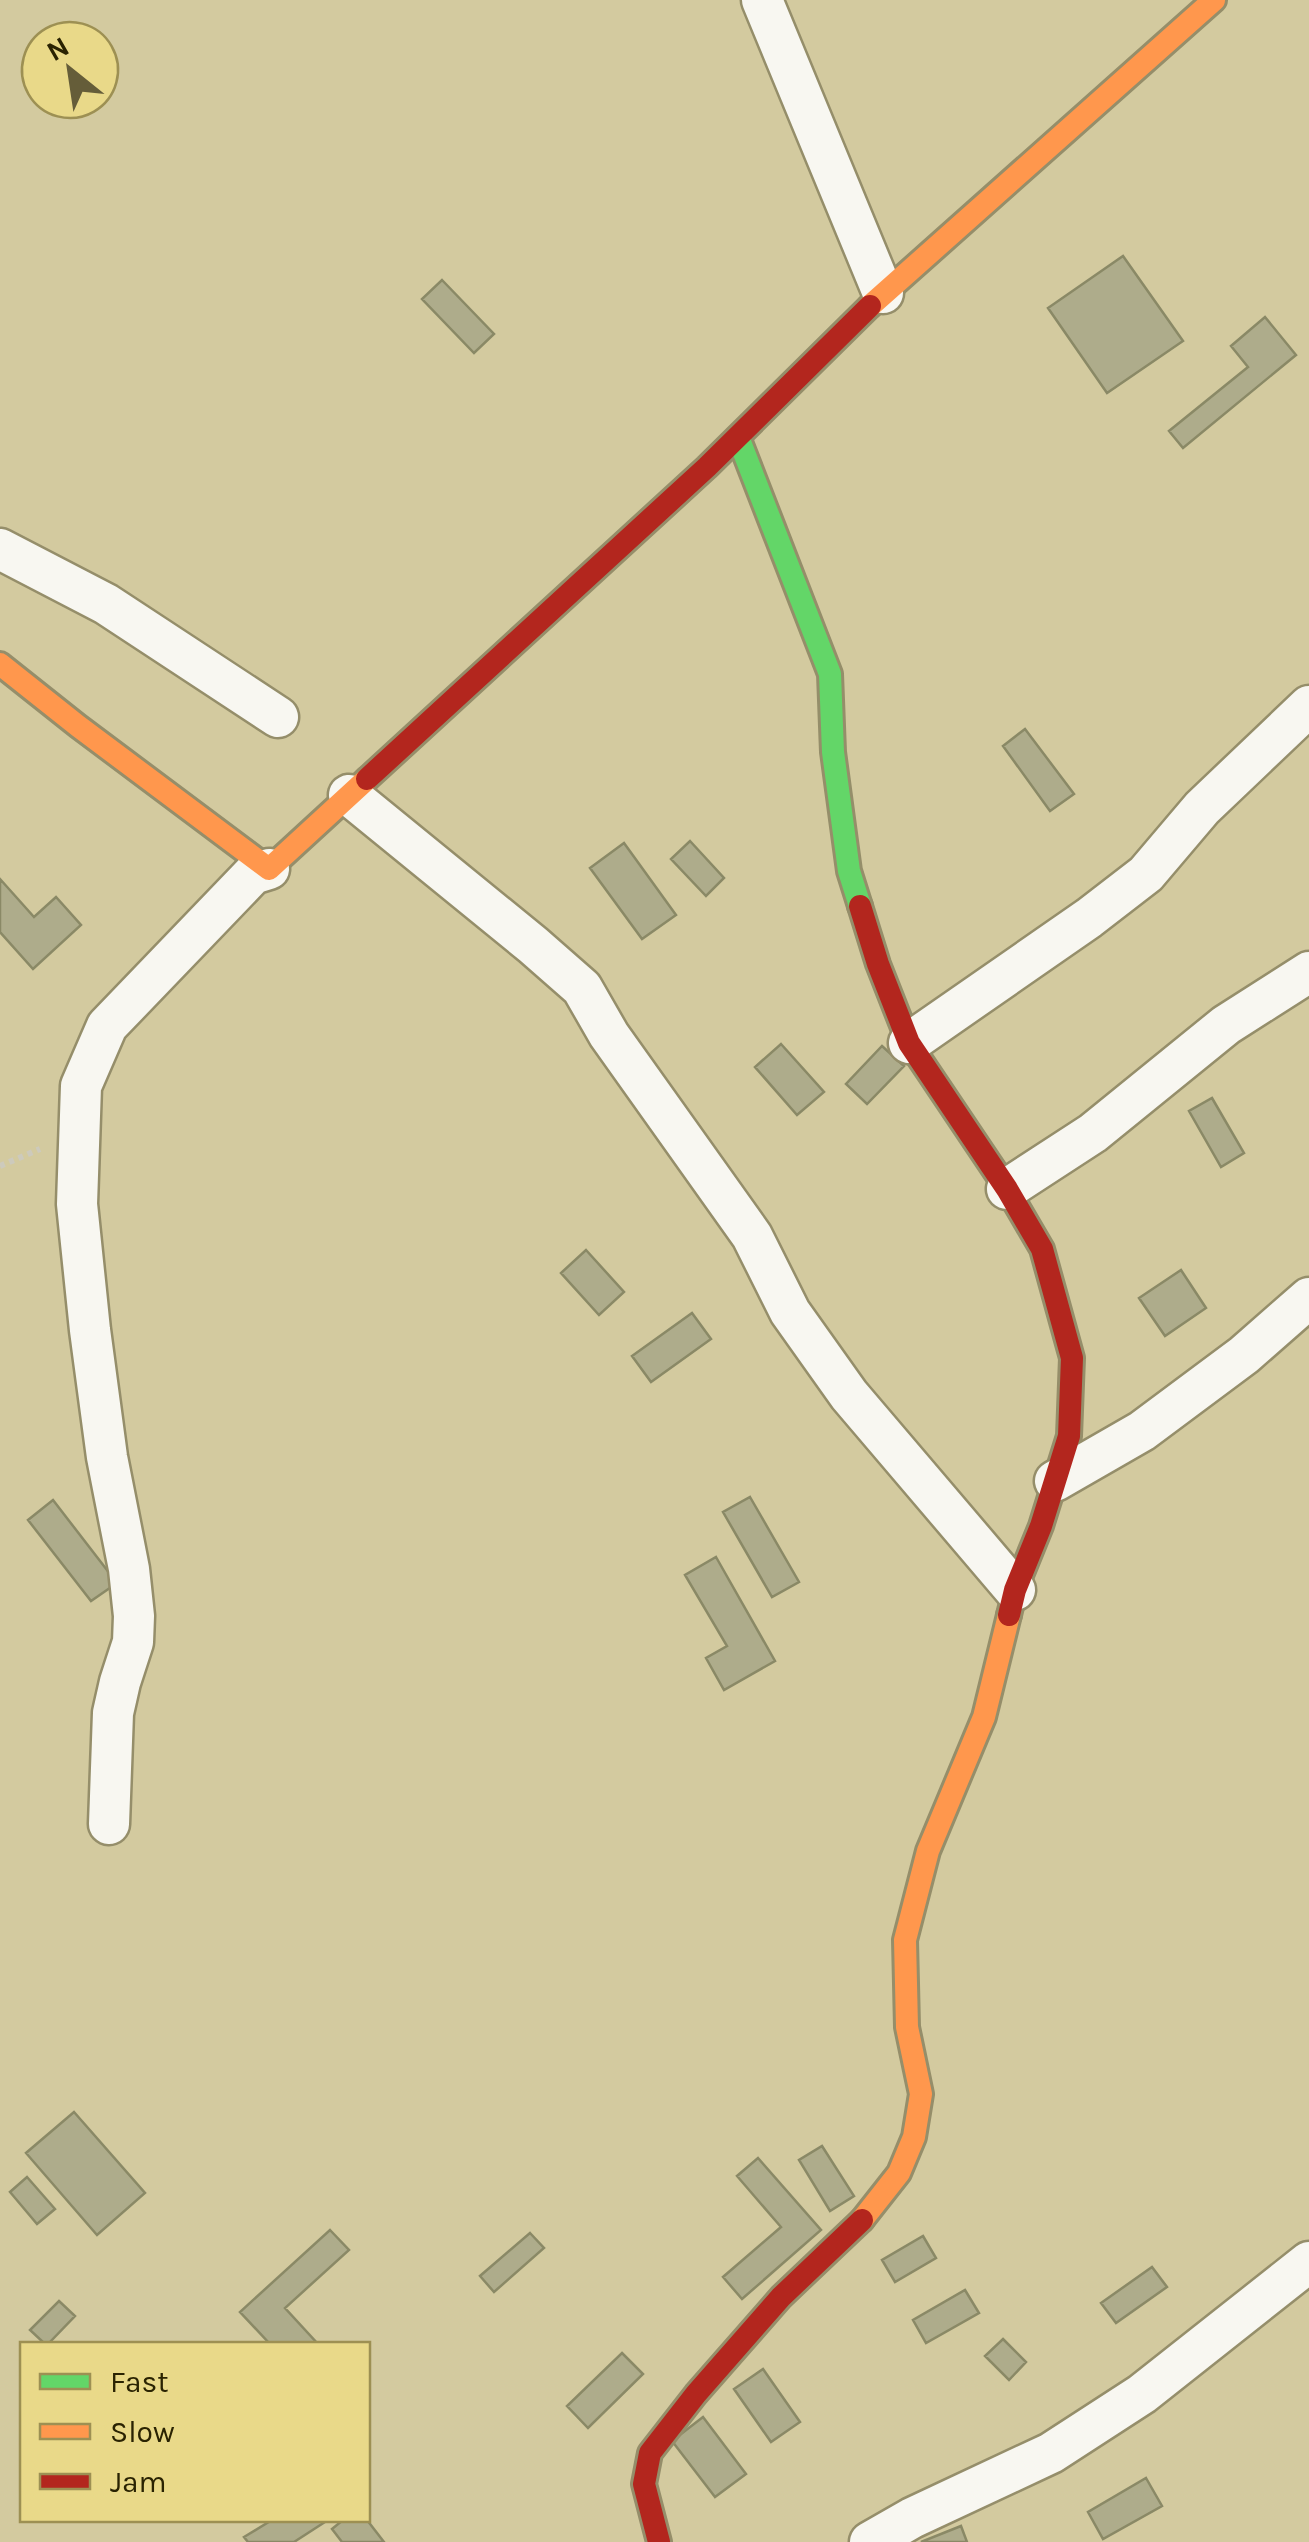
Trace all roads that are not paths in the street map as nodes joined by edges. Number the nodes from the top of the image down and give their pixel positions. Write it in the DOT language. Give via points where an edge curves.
graph roads {
  1 [pos="762,0"];
  2 [pos="1214,0"];
  3 [pos="884,293"];
  4 [pos="738,437"];
  5 [pos="0,549"];
  6 [pos="0,664"];
  7 [pos="1309,706"];
  8 [pos="278,717"];
  9 [pos="348,795"];
  10 [pos="269,869"];
  11 [pos="1309,972"];
  12 [pos="909,1043"];
  13 [pos="1007,1188"];
  14 [pos="1309,1298"];
  15 [pos="1055,1482"];
  16 [pos="1015,1590"];
  17 [pos="109,1824"];
  18 [pos="1309,2262"];
  19 [pos="659,2542"];
  20 [pos="870,2542"];
  1 -- 3 [label="street"];
  2 -- 3 [label="street"];
  3 -- 4 [label="street"];
  4 -- 9 [label="street"];
  4 -- 12 [label="street" via="830,674 848,872"];
  5 -- 8 [label="street" via="106,604"];
  6 -- 10 [label="street"];
  7 -- 12 [label="street" via="1202,808 1146,874"];
  9 -- 10 [label="street"];
  9 -- 16 [label="street" via="582,988 752,1236 790,1312 849,1395"];
  10 -- 17 [label="street" via="253,874 107,1026 81,1086 83,1258 134,1616 113,1713"];
  11 -- 13 [label="street" via="1226,1025 1094,1133"];
  12 -- 13 [label="street"];
  13 -- 15 [label="street" via="1042,1250 1072,1358 1069,1436"];
  14 -- 15 [label="street" via="1142,1431"];
  15 -- 16 [label="street"];
  16 -- 19 [label="street" via="984,1718 928,1851 905,1940 907,2027 920,2094 914,2137 900,2173 872,2210 781,2297 650,2453 644,2484"];
  18 -- 20 [label="street" via="1142,2394 1051,2453"];
}
